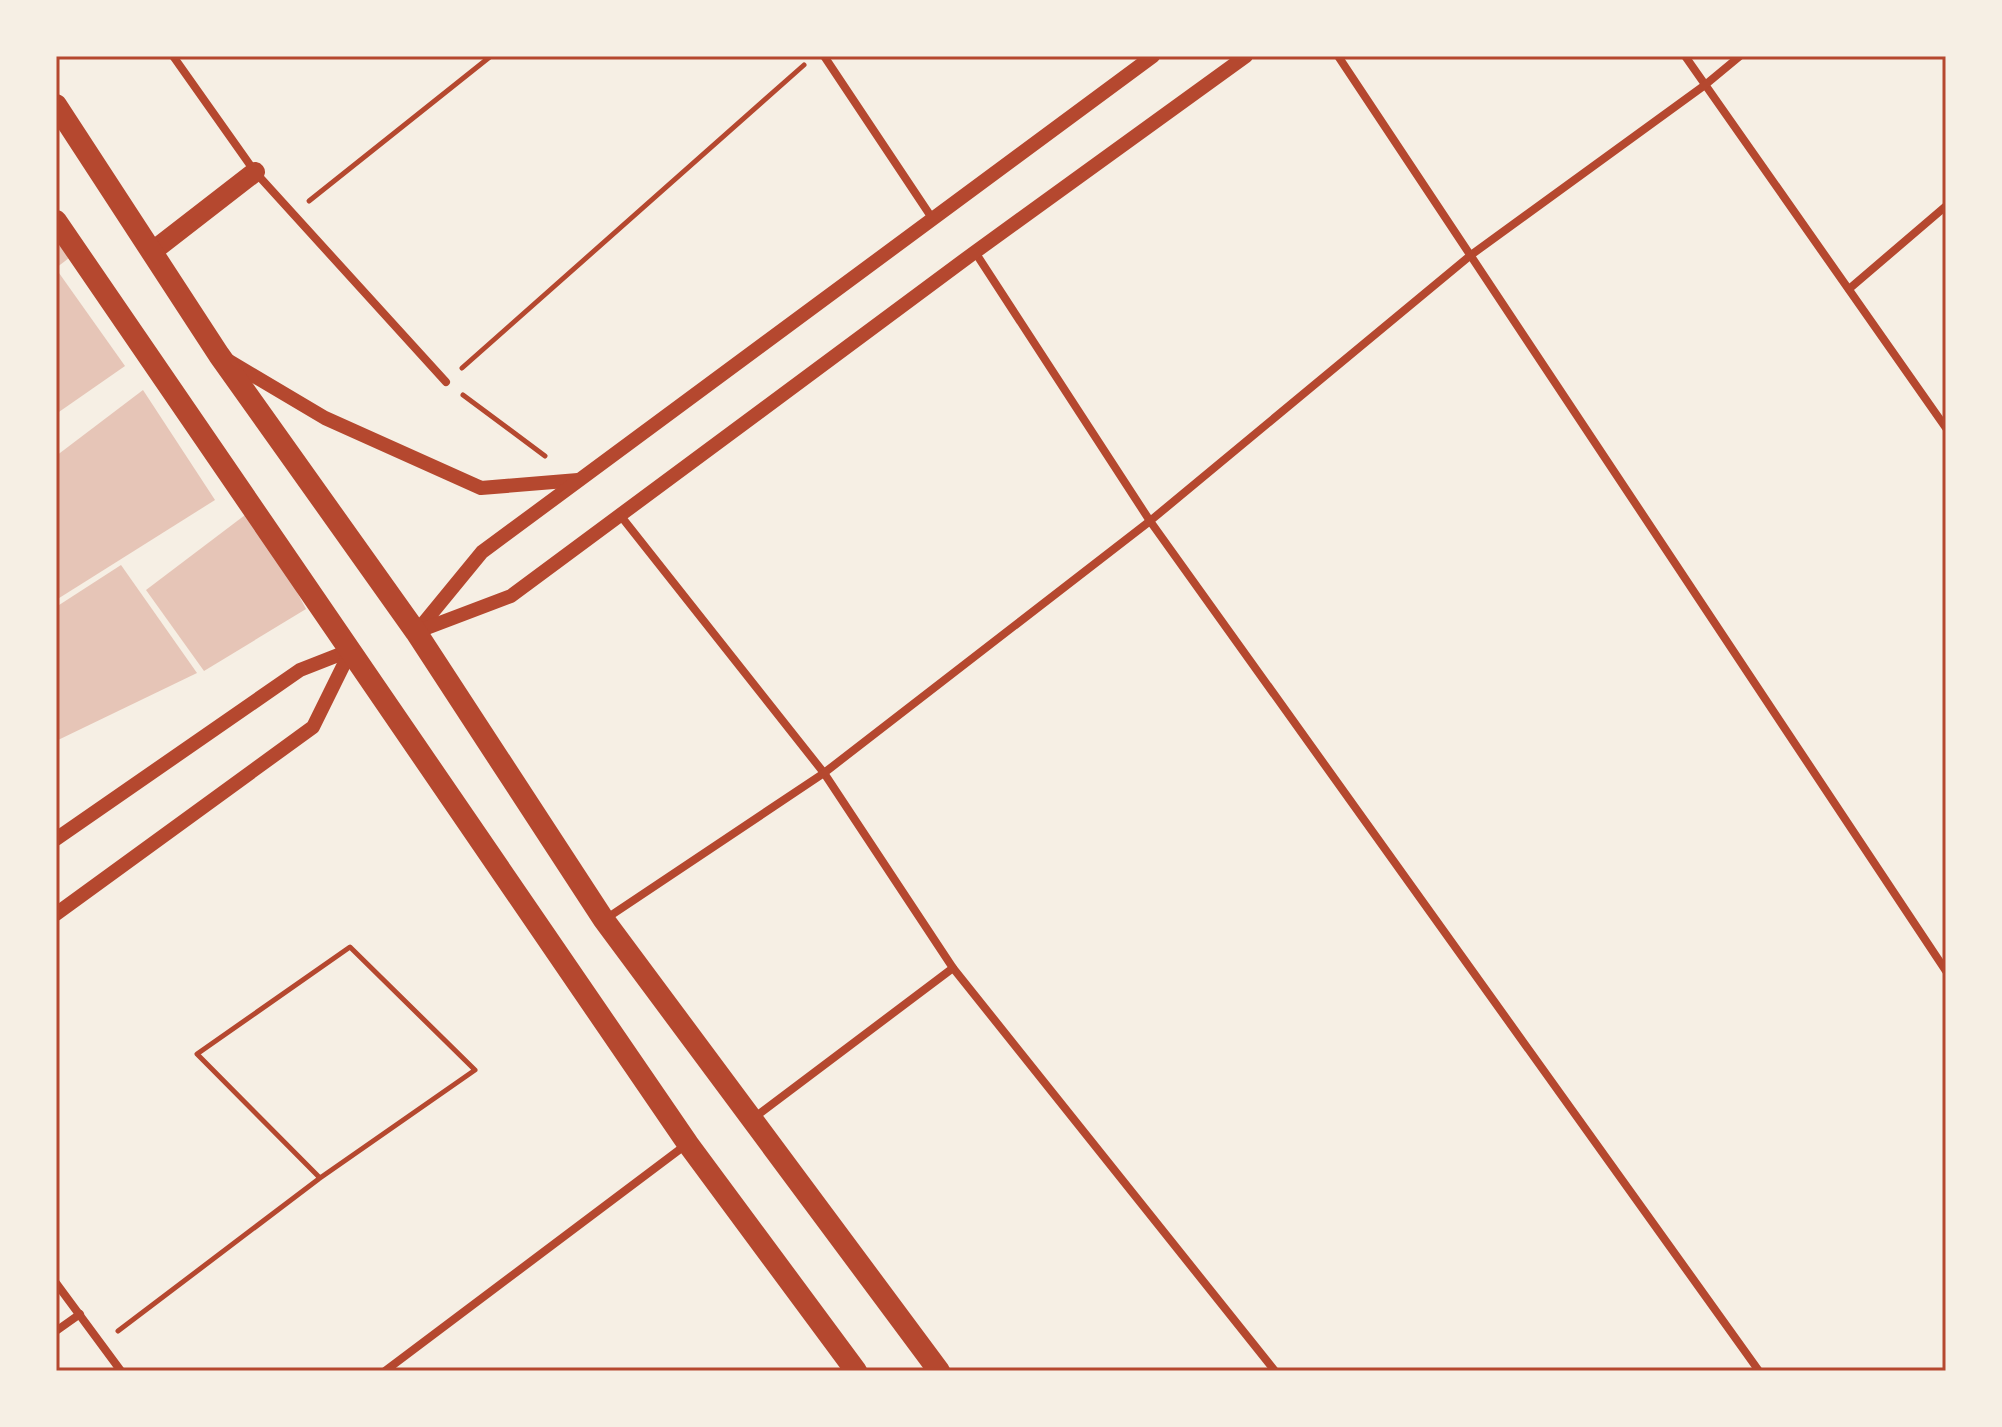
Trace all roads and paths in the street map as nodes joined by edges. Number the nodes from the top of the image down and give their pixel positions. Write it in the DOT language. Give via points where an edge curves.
graph roads {
  1 [pos="173,56"];
  2 [pos="491,56"];
  3 [pos="814,56"];
  4 [pos="824,56"];
  5 [pos="1153,56"];
  6 [pos="1246,56"];
  7 [pos="1338,56"];
  8 [pos="1685,56"];
  9 [pos="1740,56"];
  10 [pos="1705,85"];
  11 [pos="56,105"];
  12 [pos="255,172"];
  13 [pos="1946,206"];
  14 [pos="293,214"];
  15 [pos="932,218"];
  16 [pos="56,221"];
  17 [pos="153,251"];
  18 [pos="975,252"];
  19 [pos="1471,255"];
  20 [pos="1849,289"];
  21 [pos="219,355"];
  22 [pos="446,382"];
  23 [pos="1946,428"];
  24 [pos="578,480"];
  25 [pos="620,515"];
  26 [pos="1150,521"];
  27 [pos="416,632"];
  28 [pos="351,650"];
  29 [pos="824,773"];
  30 [pos="56,839"];
  31 [pos="56,914"];
  32 [pos="604,920"];
  33 [pos="953,968"];
  34 [pos="1946,971"];
  35 [pos="751,1120"];
  36 [pos="688,1144"];
  37 [pos="320,1178"];
  38 [pos="56,1283"];
  39 [pos="80,1314"];
  40 [pos="56,1331"];
  41 [pos="101,1343"];
  42 [pos="121,1371"];
  43 [pos="385,1371"];
  44 [pos="856,1371"];
  45 [pos="939,1371"];
  46 [pos="1275,1371"];
  47 [pos="1759,1371"];
  1 -- 12 [label="street"];
  2 -- 14 [label="path"];
  3 -- 22 [label="path"];
  4 -- 15 [label="street"];
  5 -- 15 [label="street"];
  6 -- 18 [label="street"];
  7 -- 19 [label="street"];
  8 -- 10 [label="street"];
  9 -- 10 [label="street"];
  10 -- 19 [label="street"];
  10 -- 20 [label="street"];
  11 -- 17 [label="highway"];
  12 -- 14 [label="street"];
  12 -- 17 [label="main road"];
  13 -- 20 [label="street"];
  14 -- 22 [label="street"];
  15 -- 24 [label="street"];
  16 -- 28 [label="highway"];
  17 -- 21 [label="highway"];
  18 -- 25 [label="street"];
  18 -- 26 [label="street"];
  19 -- 26 [label="street"];
  19 -- 34 [label="street"];
  20 -- 23 [label="street"];
  21 -- 24 [label="street" via="325,418 481,488"];
  21 -- 27 [label="highway"];
  22 -- 24 [label="path"];
  24 -- 27 [label="street" via="482,552"];
  25 -- 27 [label="street" via="511,596"];
  25 -- 29 [label="street"];
  26 -- 29 [label="street"];
  26 -- 47 [label="street"];
  27 -- 32 [label="highway"];
  28 -- 30 [label="street" via="300,670"];
  28 -- 31 [label="street" via="313,727"];
  28 -- 36 [label="highway"];
  29 -- 32 [label="street"];
  29 -- 33 [label="street"];
  32 -- 35 [label="highway"];
  33 -- 35 [label="street"];
  33 -- 46 [label="street"];
  35 -- 45 [label="highway"];
  36 -- 43 [label="street"];
  36 -- 44 [label="highway"];
  37 -- 37 [label="path" via="475,1070 350,947 197,1054"];
  37 -- 41 [label="path"];
  38 -- 39 [label="street"];
  39 -- 40 [label="street"];
  39 -- 41 [label="street"];
  41 -- 42 [label="street"];
}
